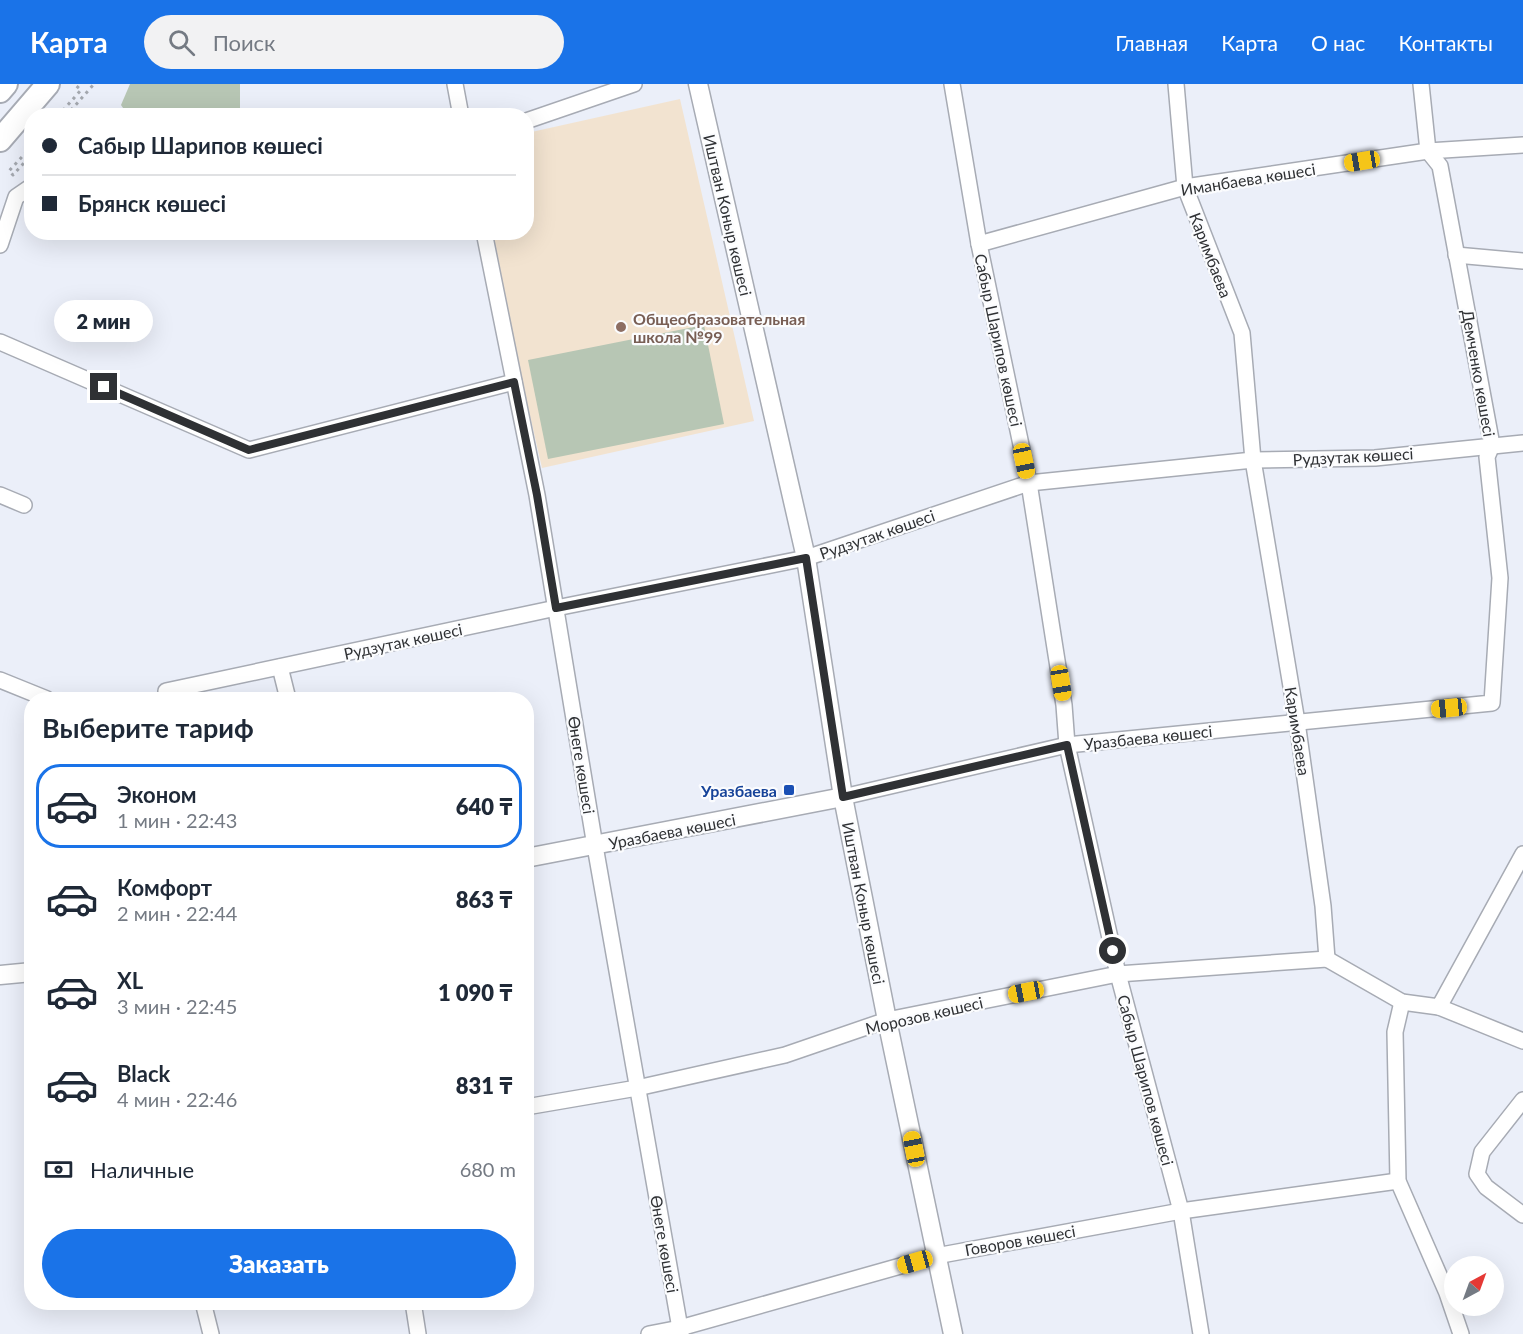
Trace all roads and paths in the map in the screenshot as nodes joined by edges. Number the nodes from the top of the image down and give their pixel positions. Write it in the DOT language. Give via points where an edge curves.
graph roads {
  1 [pos="6,84"];
  2 [pos="48,84"];
  3 [pos="74,84"];
  4 [pos="94,84"];
  5 [pos="455,84"];
  6 [pos="634,84"];
  7 [pos="698,84"];
  8 [pos="952,84"];
  9 [pos="1176,84"];
  10 [pos="1421,84"];
  11 [pos="0,91"];
  12 [pos="27,108"];
  13 [pos="65,108"];
  14 [pos="73,108"];
  15 [pos="460,108"];
  16 [pos="24,112"];
  17 [pos="534,118"];
  18 [pos="0,140"];
  19 [pos="1523,145"];
  20 [pos="1428,151"];
  21 [pos="24,155"];
  22 [pos="24,163"];
  23 [pos="1185,187"];
  24 [pos="24,192"];
  25 [pos="486,240"];
  26 [pos="0,244"];
  27 [pos="979,244"];
  28 [pos="1456,255"];
  29 [pos="1523,261"];
  30 [pos="0,342"];
  31 [pos="514,382"];
  32 [pos="1523,443"];
  33 [pos="1492,445"];
  34 [pos="1253,460"];
  35 [pos="1029,483"];
  36 [pos="0,495"];
  37 [pos="24,506"];
  38 [pos="806,558"];
  39 [pos="556,608"];
  40 [pos="280,667"];
  41 [pos="0,680"];
  42 [pos="166,691"];
  43 [pos="30,692"];
  44 [pos="286,692"];
  45 [pos="1492,703"];
  46 [pos="1297,722"];
  47 [pos="1067,745"];
  48 [pos="843,797"];
  49 [pos="595,846"];
  50 [pos="1523,854"];
  51 [pos="534,857"];
  52 [pos="1327,959"];
  53 [pos="24,973"];
  54 [pos="1118,974"];
  55 [pos="0,975"];
  56 [pos="1402,1002"];
  57 [pos="1439,1007"];
  58 [pos="887,1020"];
  59 [pos="1523,1041"];
  60 [pos="638,1088"];
  61 [pos="1523,1100"];
  62 [pos="534,1106"];
  63 [pos="1398,1181"];
  64 [pos="1181,1211"];
  65 [pos="1523,1215"];
  66 [pos="936,1256"];
  67 [pos="204,1310"];
  68 [pos="414,1310"];
  69 [pos="680,1331"];
  70 [pos="211,1334"];
  71 [pos="418,1334"];
  72 [pos="649,1334"];
  73 [pos="953,1334"];
  74 [pos="1201,1334"];
  75 [pos="1461,1334"];
  1 -- 11 [label="main road"];
  2 -- 12 [label="main road"];
  3 -- 13 [label="path" via="81,90"];
  4 -- 14 [label="path"];
  5 -- 15 [label="street"];
  6 -- 17 [label="street"];
  7 -- 38 [label="street, Иштван Коныр көшесі"];
  8 -- 27 [label="street, Сабыр Шарипов көшесі"];
  9 -- 23 [label="street, Каримбаева"];
  10 -- 20 [label="street, Демченко көшесі"];
  16 -- 18 [label="main road"];
  19 -- 20 [label="street, Иманбаева көшесі"];
  20 -- 23 [label="street, Иманбаева көшесі"];
  20 -- 28 [label="street, Демченко көшесі" via="1440,165"];
  21 -- 22 [label="path" via="9,171 13,175"];
  23 -- 27 [label="street, Иманбаева көшесі"];
  23 -- 34 [label="street, Каримбаева" via="1242,333"];
  24 -- 26 [label="street" via="16,197"];
  25 -- 31 [label="street, Өнеге көшесі"];
  27 -- 35 [label="street, Сабыр Шарипов көшесі"];
  28 -- 29 [label="street"];
  28 -- 33 [label="street, Демченко көшесі"];
  30 -- 31 [label="street" via="249,450"];
  31 -- 39 [label="street, Өнеге көшесі"];
  32 -- 33 [label="street, Рудзутак көшесі"];
  33 -- 34 [label="street, Рудзутак көшесі" via="1376,458"];
  33 -- 45 [label="street, Демченко көшесі" via="1487,458 1500,578"];
  34 -- 35 [label="street, Рудзутак көшесі"];
  34 -- 46 [label="street, Каримбаева"];
  35 -- 38 [label="street, Рудзутак көшесі"];
  35 -- 47 [label="street, Сабыр Шарипов көшесі"];
  36 -- 37 [label="street"];
  38 -- 39 [label="street, Рудзутак көшесі"];
  38 -- 48 [label="street, Иштван Коныр көшесі"];
  39 -- 40 [label="street, Рудзутак көшесі"];
  39 -- 49 [label="street, Өнеге көшесі"];
  40 -- 42 [label="street, Рудзутак көшесі"];
  40 -- 44 [label="street"];
  41 -- 43 [label="street"];
  45 -- 46 [label="street, Уразбаева көшесі"];
  46 -- 47 [label="street, Уразбаева көшесі"];
  46 -- 52 [label="street, Каримбаева"];
  47 -- 48 [label="street, Уразбаева көшесі"];
  47 -- 54 [label="street, Сабыр Шарипов көшесі"];
  48 -- 49 [label="street, Уразбаева көшесі"];
  48 -- 58 [label="street, Иштван Коныр көшесі"];
  49 -- 51 [label="street, Уразбаева көшесі"];
  49 -- 60 [label="street, Өнеге көшесі"];
  50 -- 57 [label="street"];
  52 -- 54 [label="street, Морозов көшесі"];
  52 -- 56 [label="street"];
  53 -- 55 [label="street"];
  54 -- 58 [label="street, Морозов көшесі"];
  54 -- 64 [label="street, Сабыр Шарипов көшесі"];
  56 -- 57 [label="street"];
  56 -- 63 [label="street" via="1395,1032"];
  57 -- 59 [label="street"];
  58 -- 60 [label="street, Морозов көшесі" via="785,1055"];
  58 -- 66 [label="street, Иштван Коныр көшесі"];
  60 -- 62 [label="street, Морозов көшесі"];
  60 -- 69 [label="street, Өнеге көшесі"];
  61 -- 65 [label="street" via="1482,1152 1477,1174 1486,1187"];
  63 -- 64 [label="street, Говоров көшесі"];
  63 -- 75 [label="street"];
  64 -- 66 [label="street, Говоров көшесі"];
  64 -- 74 [label="street, Сабыр Шарипов көшесі"];
  66 -- 69 [label="street, Говоров көшесі"];
  66 -- 73 [label="street, Иштван Коныр көшесі"];
  67 -- 70 [label="street"];
  68 -- 71 [label="street"];
  69 -- 72 [label="street, Говоров көшесі"];
}
